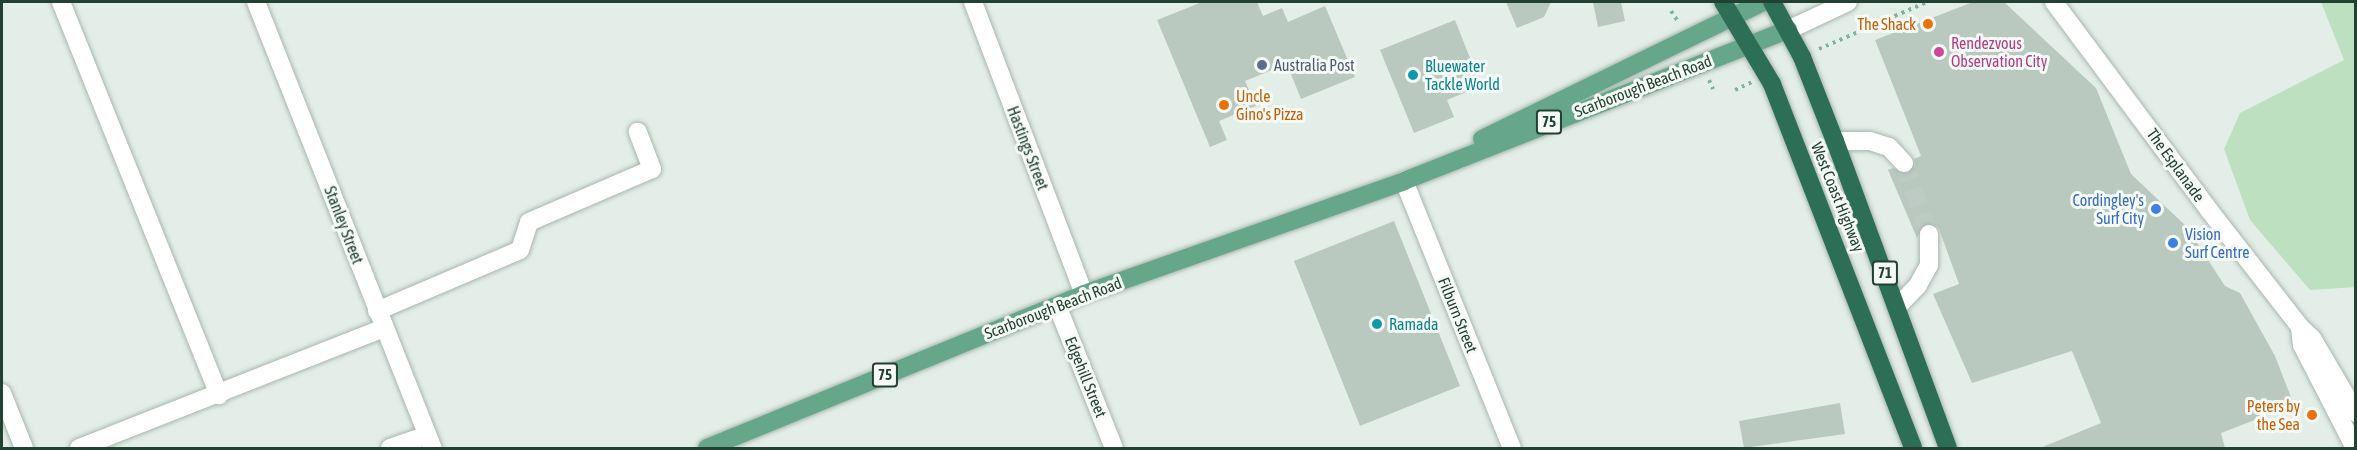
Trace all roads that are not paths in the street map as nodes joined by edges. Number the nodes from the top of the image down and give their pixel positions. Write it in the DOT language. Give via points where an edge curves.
graph roads {
  1 [pos="61,2"];
  2 [pos="256,2"];
  3 [pos="973,2"];
  4 [pos="1763,2"];
  5 [pos="1772,2"];
  6 [pos="1848,2"];
  7 [pos="2054,2"];
  8 [pos="1727,8"];
  9 [pos="1788,30"];
  10 [pos="1749,45"];
  11 [pos="638,132"];
  12 [pos="1836,141"];
  13 [pos="1904,163"];
  14 [pos="1404,181"];
  15 [pos="1929,234"];
  16 [pos="1084,294"];
  17 [pos="1057,305"];
  18 [pos="1897,307"];
  19 [pos="381,320"];
  20 [pos="2300,327"];
  21 [pos="2,393"];
  22 [pos="219,395"];
  23 [pos="2355,413"];
  24 [pos="430,442"];
  25 [pos="712,447"];
  26 [pos="24,448"];
  27 [pos="79,448"];
  28 [pos="390,448"];
  29 [pos="1114,448"];
  30 [pos="1512,448"];
  31 [pos="1913,448"];
  32 [pos="1948,448"];
  33 [pos="2355,448"];
  1 -- 22 [label="street"];
  2 -- 19 [label="street, Stanley Street"];
  3 -- 16 [label="street, Hastings Street"];
  4 -- 8 [label="main road, Scarborough Beach Road / 75"];
  5 -- 9 [label="highway, West Coast Highway / 71"];
  6 -- 9 [label="street, Scarborough Beach Road"];
  7 -- 20 [label="street, The Esplanade"];
  8 -- 10 [label="highway, West Coast Highway / 71"];
  8 -- 14 [label="main road, Scarborough Beach Road / 75"];
  9 -- 10 [label="main road, Scarborough Beach Road / 75"];
  9 -- 12 [label="highway, West Coast Highway / 71"];
  10 -- 14 [label="main road, Scarborough Beach Road / 75"];
  10 -- 31 [label="highway, West Coast Highway / 71" via="1772,84 1855,289"];
  11 -- 19 [label="street" via="652,169 529,222 520,250"];
  12 -- 13 [label="street" via="1870,141 1889,147"];
  12 -- 18 [label="highway, West Coast Highway / 71"];
  14 -- 16 [label="main road, Scarborough Beach Road / 75"];
  14 -- 30 [label="street, Filburn Street"];
  15 -- 18 [label="street" via="1929,265 1918,285"];
  16 -- 17 [label="main road, Scarborough Beach Road / 75"];
  17 -- 25 [label="main road, Scarborough Beach Road / 75"];
  17 -- 29 [label="street, Edgehill Street"];
  18 -- 32 [label="highway, West Coast Highway / 71"];
  19 -- 22 [label="street"];
  19 -- 24 [label="street, Stanley Street"];
  20 -- 23 [label="street, The Esplanade" via="2313,338"];
  20 -- 33 [label="street, The Esplanade" via="2302,345"];
  21 -- 26 [label="street"];
  22 -- 27 [label="street"];
  24 -- 28 [label="street"];
}
